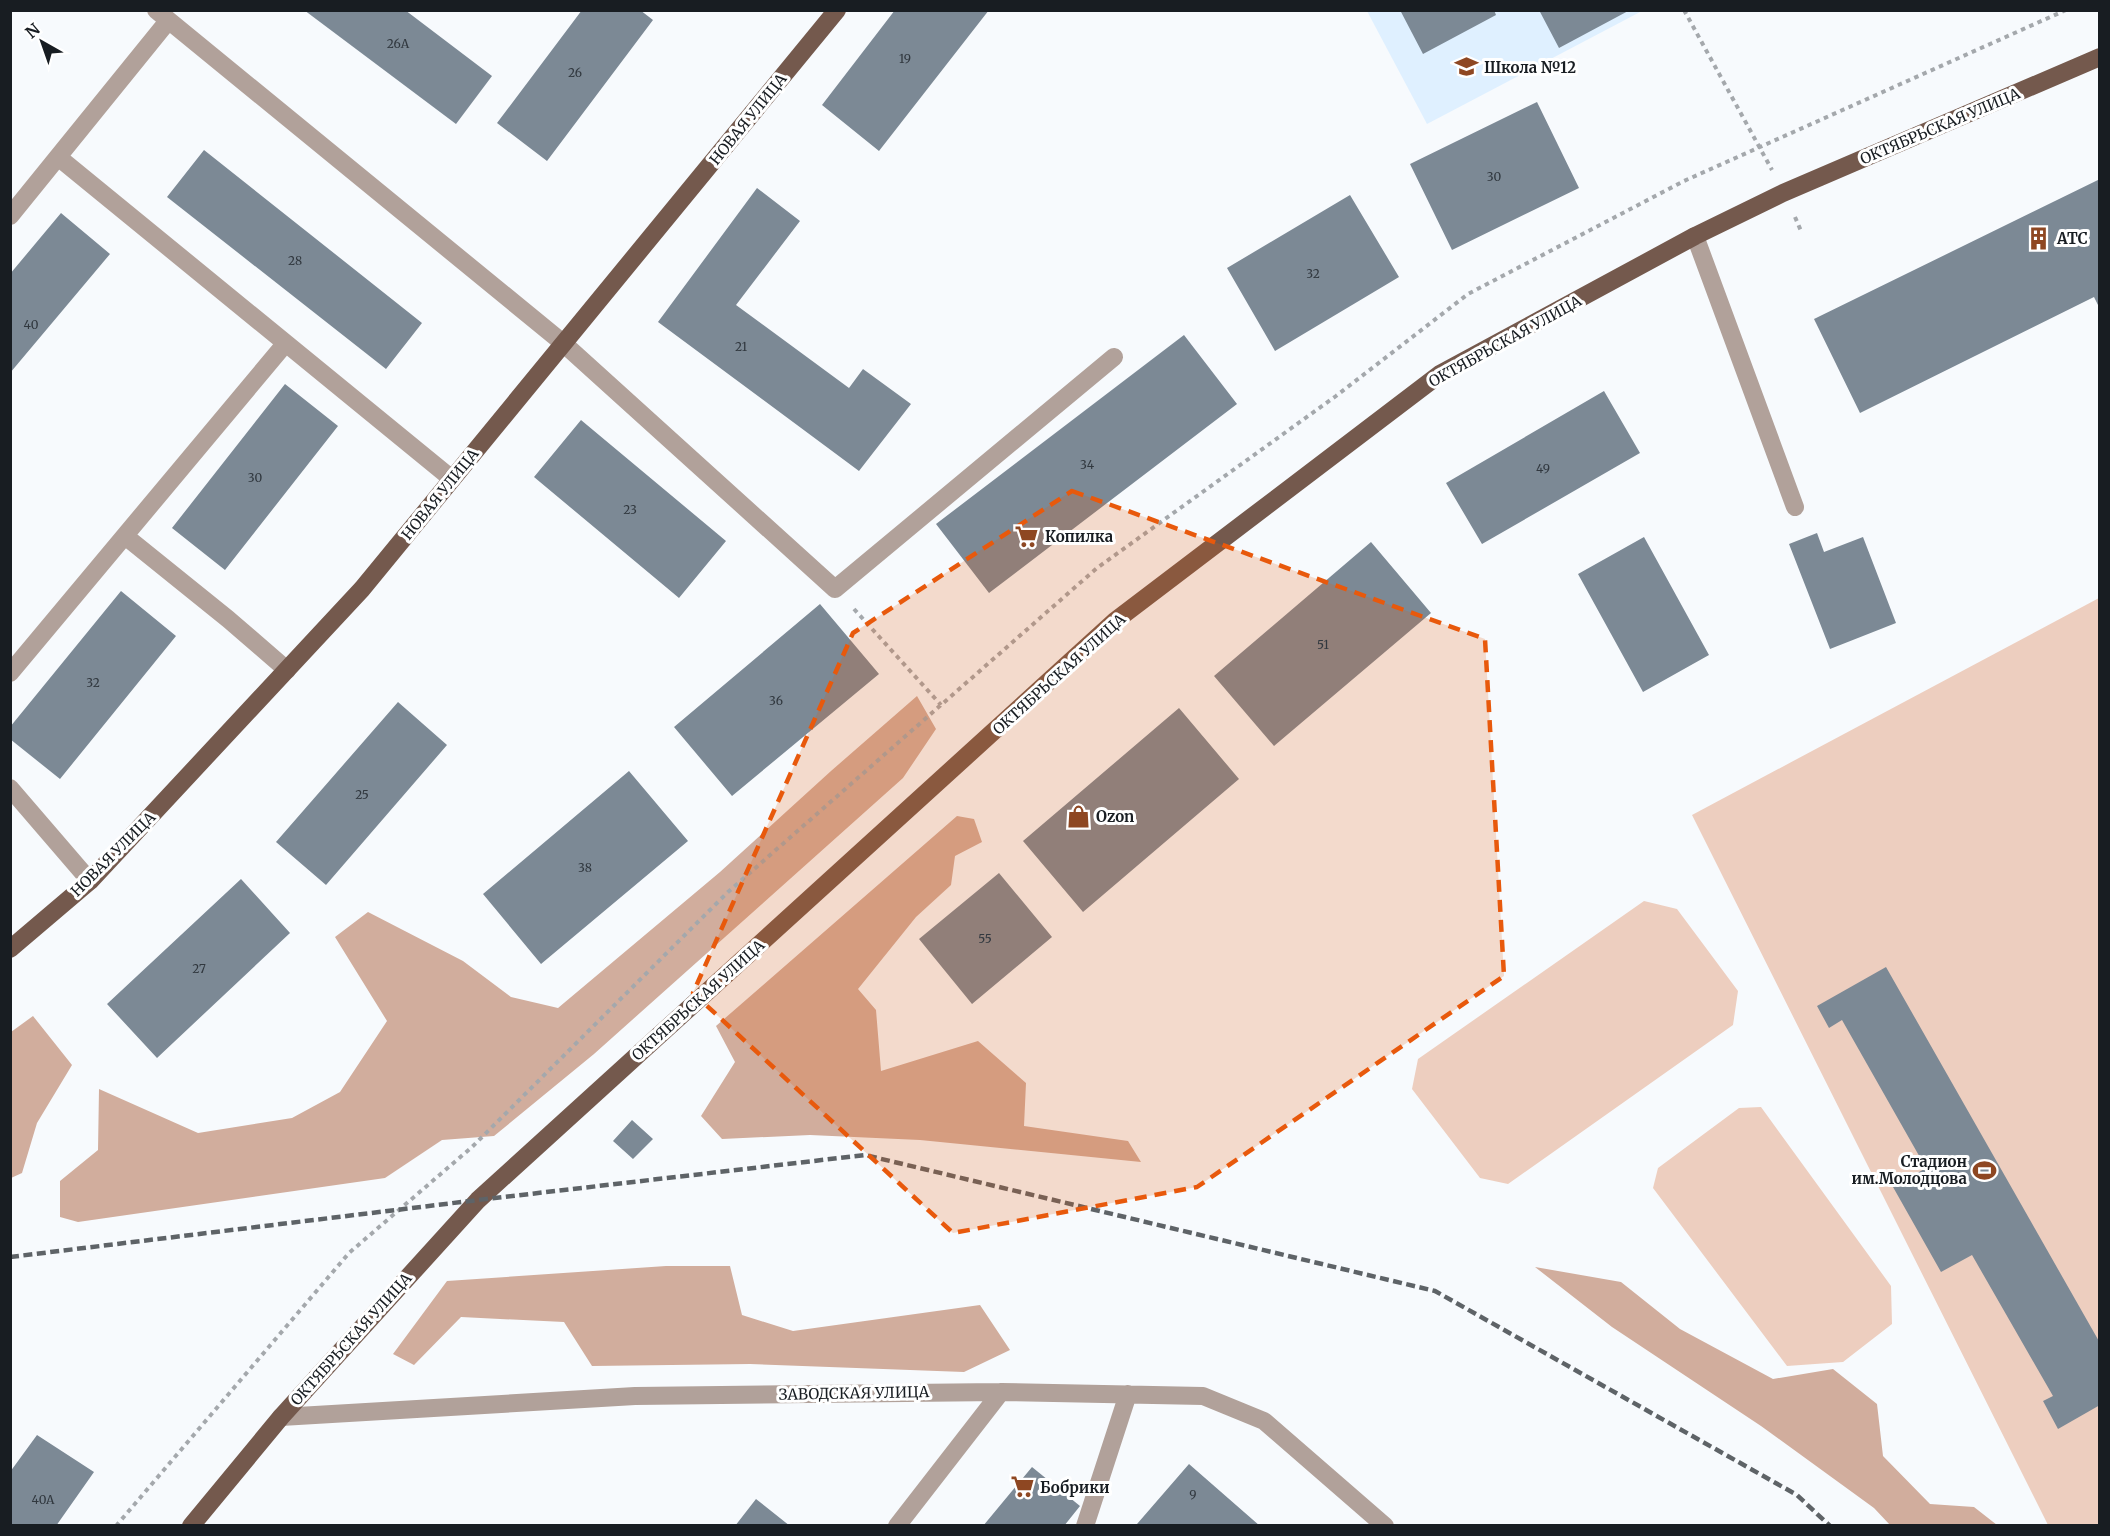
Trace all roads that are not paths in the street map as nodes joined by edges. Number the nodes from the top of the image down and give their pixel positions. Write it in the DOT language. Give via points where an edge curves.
graph roads {
  1 [pos="837,10"];
  2 [pos="162,16"];
  3 [pos="2100,57"];
  4 [pos="58,157"];
  5 [pos="10,216"];
  6 [pos="1695,236"];
  7 [pos="563,343"];
  8 [pos="285,344"];
  9 [pos="1114,357"];
  10 [pos="452,479"];
  11 [pos="1795,507"];
  12 [pos="125,536"];
  13 [pos="287,670"];
  14 [pos="10,673"];
  15 [pos="10,788"];
  16 [pos="90,881"];
  17 [pos="10,949"];
  18 [pos="1001,1392"];
  19 [pos="1128,1394"];
  20 [pos="281,1417"];
  21 [pos="191,1526"];
  22 [pos="897,1526"];
  23 [pos="1085,1526"];
  24 [pos="1385,1526"];
  1 -- 7 [label="main road, НОВАЯ УЛИЦА"];
  2 -- 4 [label="street"];
  2 -- 7 [label="street"];
  3 -- 6 [label="main road, ОКТЯБРЬСКАЯ УЛИЦА" via="1783,193"];
  4 -- 5 [label="street"];
  4 -- 8 [label="street"];
  6 -- 11 [label="street"];
  6 -- 20 [label="main road, ОКТЯБРЬСКАЯ УЛИЦА" via="1440,374 1115,621 478,1200"];
  7 -- 9 [label="street" via="835,589"];
  7 -- 10 [label="main road, НОВАЯ УЛИЦА"];
  8 -- 10 [label="street"];
  8 -- 12 [label="street"];
  10 -- 13 [label="main road, НОВАЯ УЛИЦА" via="362,589"];
  12 -- 13 [label="street"];
  12 -- 14 [label="street"];
  13 -- 16 [label="main road, НОВАЯ УЛИЦА"];
  15 -- 16 [label="street"];
  16 -- 17 [label="main road, НОВАЯ УЛИЦА"];
  18 -- 19 [label="street, ЗАВОДСКАЯ УЛИЦА"];
  18 -- 20 [label="street, ЗАВОДСКАЯ УЛИЦА" via="635,1395"];
  18 -- 22 [label="street"];
  19 -- 23 [label="street"];
  19 -- 24 [label="street, ЗАВОДСКАЯ УЛИЦА" via="1203,1396 1264,1421"];
  20 -- 21 [label="main road, ОКТЯБРЬСКАЯ УЛИЦА"];
}
